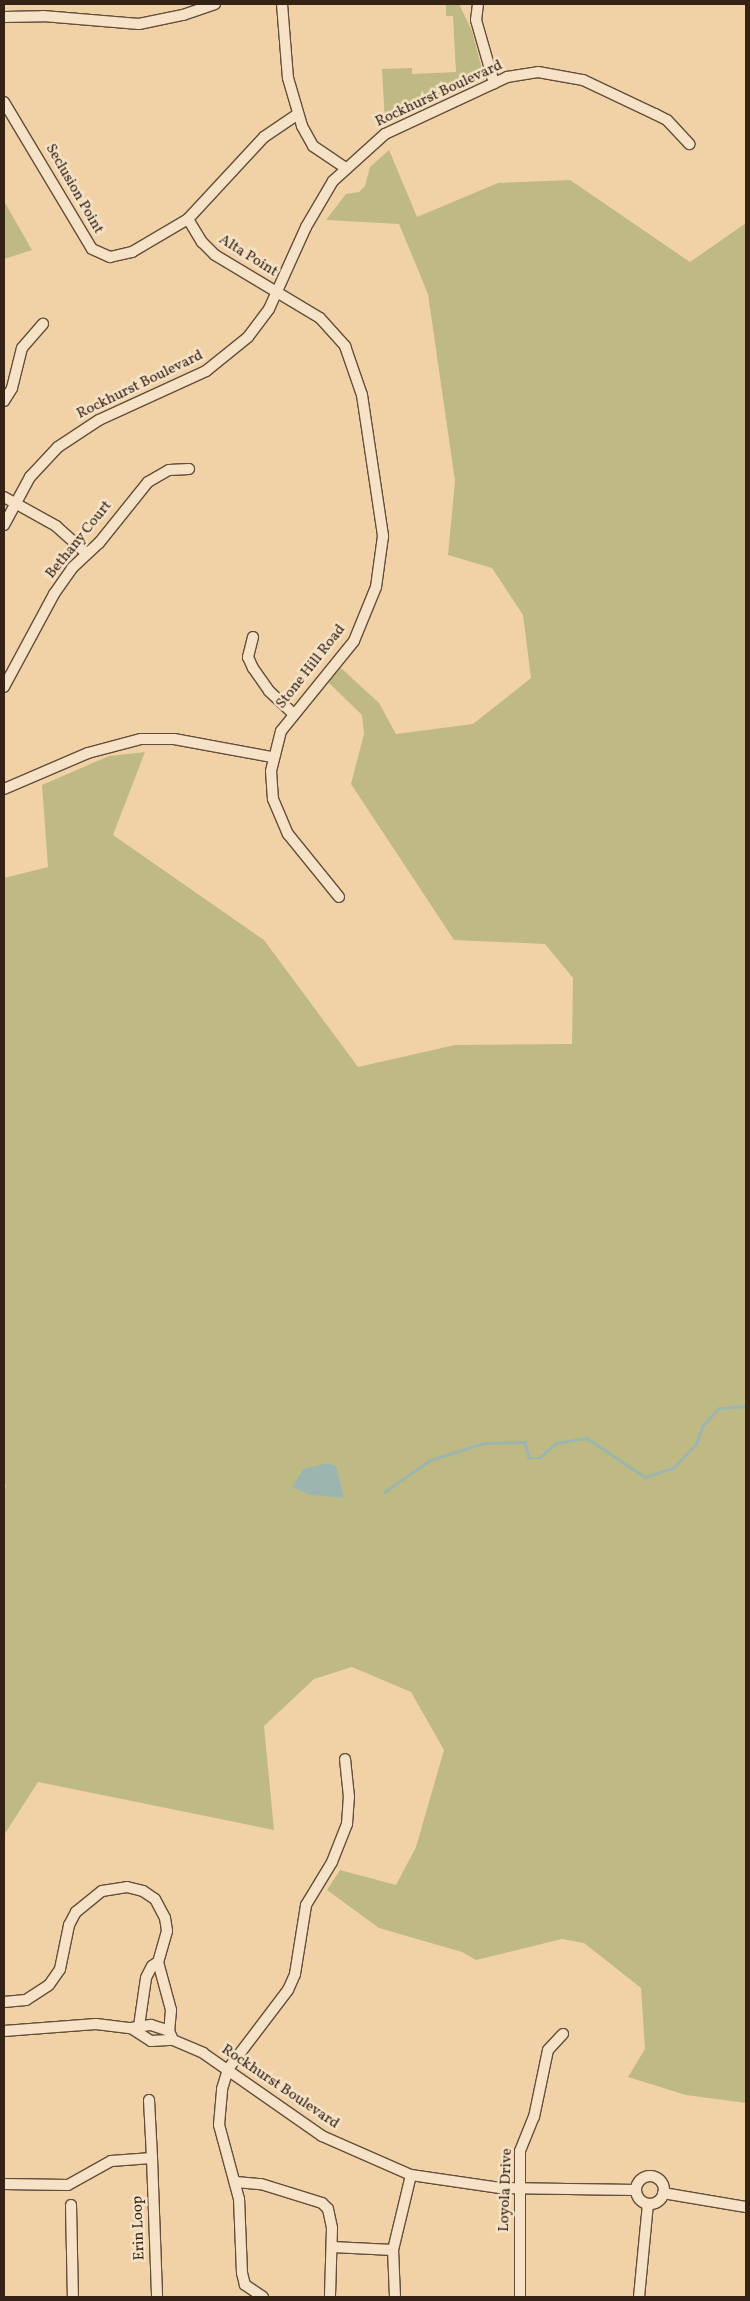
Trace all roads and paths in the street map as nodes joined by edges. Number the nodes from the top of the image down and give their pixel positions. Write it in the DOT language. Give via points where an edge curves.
graph roads {
  1 [pos="215,4"];
  2 [pos="282,4"];
  3 [pos="478,4"];
  4 [pos="4,17"];
  5 [pos="494,83"];
  6 [pos="4,102"];
  7 [pos="298,114"];
  8 [pos="689,144"];
  9 [pos="346,168"];
  10 [pos="188,219"];
  11 [pos="278,292"];
  12 [pos="43,324"];
  13 [pos="4,401"];
  14 [pos="188,469"];
  15 [pos="4,497"];
  16 [pos="14,503"];
  17 [pos="4,524"];
  18 [pos="86,553"];
  19 [pos="253,637"];
  20 [pos="4,687"];
  21 [pos="293,713"];
  22 [pos="272,757"];
  23 [pos="4,789"];
  24 [pos="339,897"];
  25 [pos="345,1759"];
  26 [pos="158,1962"];
  27 [pos="4,2002"];
  28 [pos="135,2027"];
  29 [pos="4,2031"];
  30 [pos="563,2034"];
  31 [pos="171,2035"];
  32 [pos="228,2069"];
  33 [pos="149,2100"];
  34 [pos="152,2158"];
  35 [pos="411,2175"];
  36 [pos="236,2182"];
  37 [pos="4,2184"];
  38 [pos="520,2188"];
  39 [pos="636,2190"];
  40 [pos="663,2193"];
  41 [pos="648,2204"];
  42 [pos="71,2205"];
  43 [pos="746,2207"];
  44 [pos="332,2247"];
  45 [pos="393,2250"];
  46 [pos="73,2297"];
  47 [pos="157,2297"];
  48 [pos="262,2297"];
  49 [pos="330,2297"];
  50 [pos="395,2297"];
  51 [pos="520,2297"];
  52 [pos="639,2297"];
  1 -- 4 [label="street" via="139,24 43,16"];
  2 -- 7 [label="street" via="288,78"];
  3 -- 5 [label="street" via="476,20"];
  5 -- 8 [label="street, Rockhurst Boulevard" via="515,75 538,72 583,80 667,120"];
  5 -- 9 [label="street, Rockhurst Boulevard" via="384,134"];
  6 -- 10 [label="street, Seclusion Point" via="92,249 101,255 120,256"];
  7 -- 9 [label="street" via="313,146"];
  7 -- 10 [label="street, Seclusion Point" via="264,137"];
  9 -- 11 [label="street, Rockhurst Boulevard" via="315,210"];
  10 -- 11 [label="street, Alta Point" via="207,248"];
  11 -- 16 [label="street, Rockhurst Boulevard" via="260,323 230,353 189,381 76,433 43,462"];
  11 -- 21 [label="street, Stone Hill Road" via="320,318 345,346 353,362 362,395 383,536 376,587 354,641"];
  12 -- 13 [label="street" via="22,348 12,388"];
  14 -- 18 [label="street, Bethany Court" via="169,470 148,482 99,543"];
  15 -- 16 [label="street"];
  16 -- 17 [label="street, Rockhurst Boulevard"];
  16 -- 18 [label="street" via="56,526"];
  18 -- 20 [label="street, Bethany Court" via="54,594"];
  19 -- 21 [label="street" via="248,657 253,668 269,691"];
  21 -- 22 [label="street, Stone Hill Road" via="281,731"];
  22 -- 23 [label="street" via="174,739 141,739 88,753"];
  22 -- 24 [label="street, Stone Hill Road" via="271,785 280,818 288,834"];
  25 -- 32 [label="street" via="348,1824 332,1862 306,1905 295,1974 288,1990"];
  26 -- 27 [label="street" via="167,1937 165,1918 159,1905 149,1894 136,1888 110,1888 94,1895 76,1912 69,1925 60,1969 49,1985 26,2000"];
  26 -- 28 [label="street" via="146,1978"];
  26 -- 31 [label="street" via="171,2010"];
  28 -- 29 [label="street, Rockhurst Boulevard" via="96,2024"];
  28 -- 31 [label="street, Rockhurst Boulevard" via="158,2026"];
  28 -- 31 [label="street, Rockhurst Boulevard" via="151,2041"];
  30 -- 38 [label="street, Loyola Drive" via="548,2050 534,2117 522,2142"];
  31 -- 32 [label="street, Rockhurst Boulevard"];
  32 -- 35 [label="street, Rockhurst Boulevard" via="322,2136"];
  32 -- 36 [label="street" via="219,2125"];
  33 -- 34 [label="street, Erin Loop"];
  34 -- 37 [label="street" via="111,2161 68,2185"];
  34 -- 47 [label="street, Erin Loop"];
  35 -- 38 [label="street, Rockhurst Boulevard" via="471,2185"];
  35 -- 45 [label="street"];
  36 -- 44 [label="street" via="261,2184 322,2203 331,2219"];
  36 -- 48 [label="street" via="242,2273 245,2285"];
  38 -- 39 [label="street, Rockhurst Boulevard"];
  38 -- 51 [label="street, Loyola Drive"];
  39 -- 40 [label="street" via="639,2182 651,2177 662,2184"];
  39 -- 41 [label="street" via="638,2198"];
  40 -- 41 [label="street" via="660,2200"];
  40 -- 43 [label="street"];
  41 -- 52 [label="street"];
  42 -- 46 [label="street"];
  44 -- 45 [label="street"];
  44 -- 49 [label="street"];
  45 -- 50 [label="street"];
}
